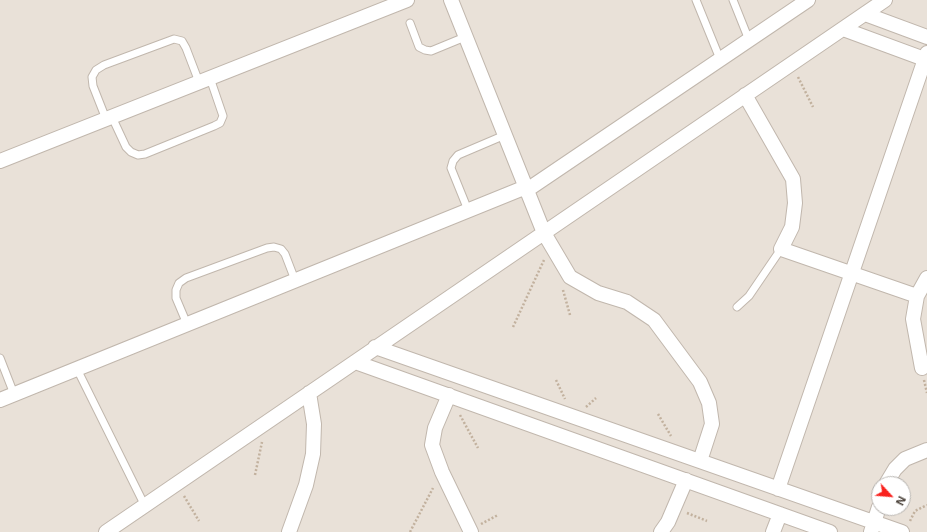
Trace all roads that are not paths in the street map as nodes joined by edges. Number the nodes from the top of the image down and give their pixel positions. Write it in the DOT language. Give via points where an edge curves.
graph roads {
  1 [pos="407,0"];
  2 [pos="451,0"];
  3 [pos="696,0"];
  4 [pos="733,0"];
  5 [pos="808,0"];
  6 [pos="885,0"];
  7 [pos="388,3"];
  8 [pos="865,14"];
  9 [pos="410,23"];
  10 [pos="843,29"];
  11 [pos="465,37"];
  12 [pos="927,37"];
  13 [pos="749,40"];
  14 [pos="926,57"];
  15 [pos="720,59"];
  16 [pos="205,80"];
  17 [pos="745,95"];
  18 [pos="109,118"];
  19 [pos="505,135"];
  20 [pos="0,161"];
  21 [pos="526,188"];
  22 [pos="468,210"];
  23 [pos="544,233"];
  24 [pos="781,249"];
  25 [pos="852,274"];
  26 [pos="927,278"];
  27 [pos="295,280"];
  28 [pos="917,296"];
  29 [pos="737,307"];
  30 [pos="187,324"];
  31 [pos="375,347"];
  32 [pos="0,358"];
  33 [pos="355,362"];
  34 [pos="922,368"];
  35 [pos="76,369"];
  36 [pos="493,388"];
  37 [pos="309,393"];
  38 [pos="14,394"];
  39 [pos="449,395"];
  40 [pos="0,400"];
  41 [pos="486,409"];
  42 [pos="927,450"];
  43 [pos="700,461"];
  44 [pos="891,476"];
  45 [pos="686,480"];
  46 [pos="778,489"];
  47 [pos="145,506"];
  48 [pos="780,514"];
  49 [pos="876,516"];
  50 [pos="873,527"];
  51 [pos="904,529"];
  52 [pos="106,532"];
  53 [pos="289,532"];
  54 [pos="471,532"];
  55 [pos="661,532"];
  56 [pos="773,532"];
  57 [pos="830,532"];
  1 -- 7 [label="street"];
  2 -- 11 [label="street"];
  3 -- 15 [label="lane"];
  4 -- 13 [label="lane"];
  5 -- 13 [label="street"];
  6 -- 8 [label="street"];
  7 -- 16 [label="street"];
  8 -- 10 [label="street"];
  8 -- 12 [label="street"];
  9 -- 11 [label="lane" via="419,47 425,50 431,51"];
  10 -- 14 [label="street"];
  10 -- 17 [label="street"];
  11 -- 19 [label="street"];
  13 -- 15 [label="street"];
  14 -- 25 [label="street"];
  15 -- 21 [label="street"];
  16 -- 18 [label="street"];
  16 -- 18 [label="lane" via="223,116 220,123 145,154 138,155 126,147"];
  16 -- 18 [label="lane" via="182,41 174,39 104,66 96,70 92,77 93,86"];
  17 -- 23 [label="street"];
  17 -- 24 [label="street" via="793,179 795,203 792,227"];
  18 -- 20 [label="street"];
  19 -- 21 [label="street"];
  19 -- 22 [label="lane" via="458,156 453,161 451,168"];
  21 -- 22 [label="street"];
  21 -- 23 [label="street"];
  22 -- 27 [label="street"];
  23 -- 31 [label="street"];
  23 -- 43 [label="street" via="570,277 598,293 627,302 654,320 700,382 709,403 712,424"];
  24 -- 25 [label="street"];
  24 -- 29 [label="lane" via="749,296"];
  25 -- 28 [label="street"];
  25 -- 46 [label="street"];
  26 -- 28 [label="street"];
  27 -- 30 [label="street"];
  27 -- 30 [label="lane" via="285,254 281,249 274,247 186,278 179,283 176,298"];
  28 -- 34 [label="street" via="913,319"];
  30 -- 35 [label="street"];
  31 -- 33 [label="street"];
  31 -- 36 [label="street"];
  32 -- 38 [label="lane"];
  33 -- 37 [label="street"];
  33 -- 39 [label="street"];
  35 -- 38 [label="street"];
  35 -- 47 [label="lane"];
  36 -- 41 [label="street"];
  36 -- 43 [label="street"];
  37 -- 47 [label="street"];
  37 -- 53 [label="street" via="314,424 313,454 306,484"];
  38 -- 40 [label="street"];
  39 -- 41 [label="street"];
  39 -- 54 [label="street" via="435,428 432,445"];
  41 -- 45 [label="street"];
  42 -- 44 [label="street" via="905,459"];
  43 -- 46 [label="street"];
  45 -- 48 [label="street"];
  45 -- 55 [label="street" via="675,509"];
  46 -- 50 [label="street"];
  47 -- 52 [label="street"];
  48 -- 56 [label="street"];
  48 -- 57 [label="street"];
  49 -- 50 [label="street"];
  50 -- 51 [label="street"];
}
